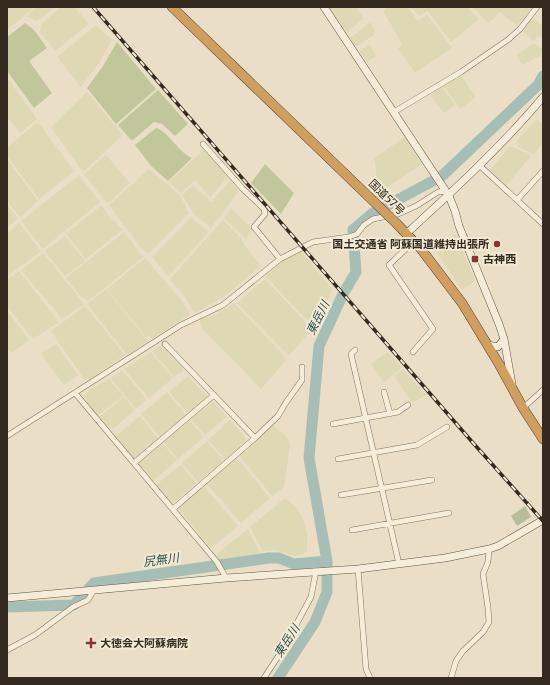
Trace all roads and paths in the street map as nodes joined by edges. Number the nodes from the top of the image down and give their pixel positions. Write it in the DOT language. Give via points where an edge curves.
graph roads {
  1 [pos="172,7"];
  2 [pos="324,7"];
  3 [pos="536,7"];
  4 [pos="543,97"];
  5 [pos="394,112"];
  6 [pos="203,144"];
  7 [pos="479,165"];
  8 [pos="543,171"];
  9 [pos="446,191"];
  10 [pos="517,200"];
  11 [pos="543,224"];
  12 [pos="407,234"];
  13 [pos="414,241"];
  14 [pos="280,259"];
  15 [pos="504,339"];
  16 [pos="165,344"];
  17 [pos="488,346"];
  18 [pos="355,350"];
  19 [pos="413,352"];
  20 [pos="302,367"];
  21 [pos="512,387"];
  22 [pos="543,390"];
  23 [pos="384,392"];
  24 [pos="75,393"];
  25 [pos="214,395"];
  26 [pos="408,405"];
  27 [pos="523,408"];
  28 [pos="390,414"];
  29 [pos="366,418"];
  30 [pos="333,424"];
  31 [pos="447,427"];
  32 [pos="7,436"];
  33 [pos="254,438"];
  34 [pos="543,439"];
  35 [pos="374,454"];
  36 [pos="338,459"];
  37 [pos="134,463"];
  38 [pos="432,480"];
  39 [pos="382,489"];
  40 [pos="341,495"];
  41 [pos="173,509"];
  42 [pos="449,513"];
  43 [pos="543,520"];
  44 [pos="390,524"];
  45 [pos="352,530"];
  46 [pos="489,549"];
  47 [pos="399,564"];
  48 [pos="358,569"];
  49 [pos="318,571"];
  50 [pos="226,578"];
  51 [pos="93,590"];
  52 [pos="7,598"];
  53 [pos="7,650"];
  54 [pos="264,678"];
  55 [pos="370,678"];
  56 [pos="452,678"];
  1 -- 12 [label="highway, 国道57号, bridge"];
  2 -- 5 [label="street"];
  3 -- 5 [label="street" via="509,39 461,72"];
  4 -- 7 [label="street"];
  5 -- 9 [label="street"];
  6 -- 14 [label="street" via="264,209 264,217 254,227"];
  7 -- 9 [label="street"];
  7 -- 10 [label="street"];
  8 -- 10 [label="street"];
  9 -- 12 [label="street"];
  9 -- 14 [label="street" via="438,192 398,214 373,219 357,234 313,242"];
  9 -- 15 [label="street"];
  10 -- 11 [label="street"];
  12 -- 13 [label="highway, 国道57号"];
  13 -- 17 [label="highway, 国道57号" via="462,303"];
  13 -- 19 [label="street" via="389,265 433,329"];
  14 -- 24 [label="street" via="223,305 181,325"];
  15 -- 17 [label="street" via="498,346"];
  15 -- 21 [label="street"];
  16 -- 25 [label="street"];
  17 -- 21 [label="highway, 国道57号"];
  18 -- 29 [label="street" via="351,354"];
  20 -- 33 [label="street" via="302,380 278,416"];
  21 -- 27 [label="highway, 国道57号"];
  22 -- 27 [label="street"];
  23 -- 28 [label="street"];
  24 -- 32 [label="street"];
  24 -- 37 [label="street"];
  25 -- 33 [label="street"];
  25 -- 37 [label="street"];
  26 -- 28 [label="street"];
  27 -- 34 [label="highway, 国道57号"];
  28 -- 29 [label="street"];
  29 -- 30 [label="street"];
  29 -- 35 [label="street"];
  31 -- 35 [label="street" via="417,445"];
  33 -- 41 [label="street"];
  35 -- 36 [label="street"];
  35 -- 39 [label="street"];
  37 -- 41 [label="street"];
  38 -- 39 [label="street"];
  39 -- 40 [label="street"];
  39 -- 44 [label="street"];
  41 -- 50 [label="street" via="217,562"];
  42 -- 44 [label="street"];
  43 -- 46 [label="street"];
  44 -- 45 [label="street"];
  44 -- 47 [label="street"];
  46 -- 47 [label="street"];
  46 -- 56 [label="street" via="484,574 489,622 483,632 463,651 456,662"];
  47 -- 48 [label="street"];
  48 -- 49 [label="street"];
  48 -- 55 [label="street" via="366,669"];
  49 -- 50 [label="street"];
  49 -- 54 [label="street" via="311,597"];
  50 -- 51 [label="street"];
  51 -- 52 [label="street"];
  51 -- 53 [label="street" via="88,600"];
}
